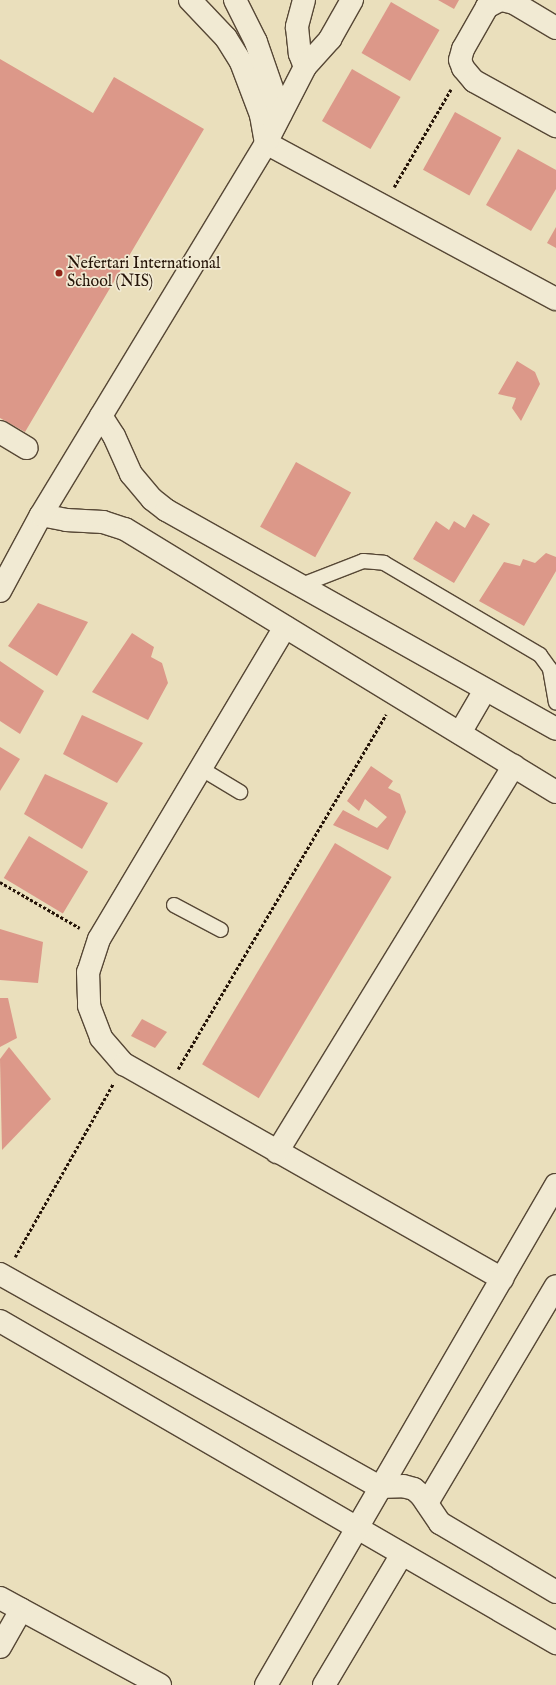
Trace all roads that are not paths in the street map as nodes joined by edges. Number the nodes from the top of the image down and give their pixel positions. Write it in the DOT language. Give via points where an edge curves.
graph roads {
  1 [pos="190,0"];
  2 [pos="235,0"];
  3 [pos="304,0"];
  4 [pos="352,0"];
  5 [pos="501,0"];
  6 [pos="556,28"];
  7 [pos="305,67"];
  8 [pos="281,114"];
  9 [pos="556,126"];
  10 [pos="266,143"];
  11 [pos="556,299"];
  12 [pos="101,416"];
  13 [pos="0,432"];
  14 [pos="27,448"];
  15 [pos="41,515"];
  16 [pos="299,586"];
  17 [pos="0,591"];
  18 [pos="285,627"];
  19 [pos="485,690"];
  20 [pos="556,702"];
  21 [pos="556,729"];
  22 [pos="460,733"];
  23 [pos="514,766"];
  24 [pos="200,768"];
  25 [pos="240,792"];
  26 [pos="556,792"];
  27 [pos="174,905"];
  28 [pos="221,930"];
  29 [pos="277,1152"];
  30 [pos="556,1185"];
  31 [pos="2,1275"];
  32 [pos="502,1279"];
  33 [pos="556,1286"];
  34 [pos="0,1321"];
  35 [pos="379,1487"];
  36 [pos="427,1503"];
  37 [pos="358,1529"];
  38 [pos="402,1554"];
  39 [pos="556,1592"];
  40 [pos="0,1598"];
  41 [pos="21,1610"];
  42 [pos="556,1643"];
  43 [pos="0,1647"];
  44 [pos="160,1685"];
  45 [pos="266,1685"];
  46 [pos="324,1685"];
  1 -- 10 [label="street" via="226,38 241,62 261,115"];
  2 -- 8 [label="street" via="266,65"];
  3 -- 7 [label="street" via="297,27"];
  4 -- 7 [label="street" via="330,39"];
  5 -- 6 [label="street" via="514,3"];
  5 -- 9 [label="street" via="487,7 463,49 460,60 463,68 474,81"];
  7 -- 8 [label="street"];
  8 -- 10 [label="street"];
  10 -- 11 [label="street"];
  10 -- 12 [label="street"];
  12 -- 15 [label="street"];
  12 -- 16 [label="street" via="114,436 131,474 152,500"];
  13 -- 14 [label="street"];
  15 -- 17 [label="street"];
  15 -- 18 [label="street" via="66,520 103,522 125,529"];
  16 -- 19 [label="street"];
  16 -- 20 [label="lane" via="363,561 384,563 540,654 550,669"];
  18 -- 22 [label="street"];
  18 -- 24 [label="street"];
  19 -- 21 [label="street"];
  19 -- 22 [label="street"];
  22 -- 23 [label="street"];
  23 -- 26 [label="street"];
  23 -- 29 [label="street"];
  24 -- 25 [label="lane"];
  24 -- 29 [label="street" via="99,939 88,972 89,1006 101,1038 124,1064"];
  27 -- 28 [label="lane"];
  29 -- 32 [label="street"];
  30 -- 32 [label="street"];
  31 -- 35 [label="street"];
  32 -- 35 [label="street"];
  33 -- 36 [label="street"];
  34 -- 37 [label="street"];
  35 -- 36 [label="street" via="408,1487 421,1495"];
  35 -- 37 [label="street"];
  36 -- 39 [label="street" via="432,1514 450,1530"];
  37 -- 38 [label="street"];
  37 -- 45 [label="street"];
  38 -- 42 [label="street"];
  38 -- 46 [label="street"];
  40 -- 41 [label="street"];
  41 -- 43 [label="street"];
  41 -- 44 [label="street"];
}
